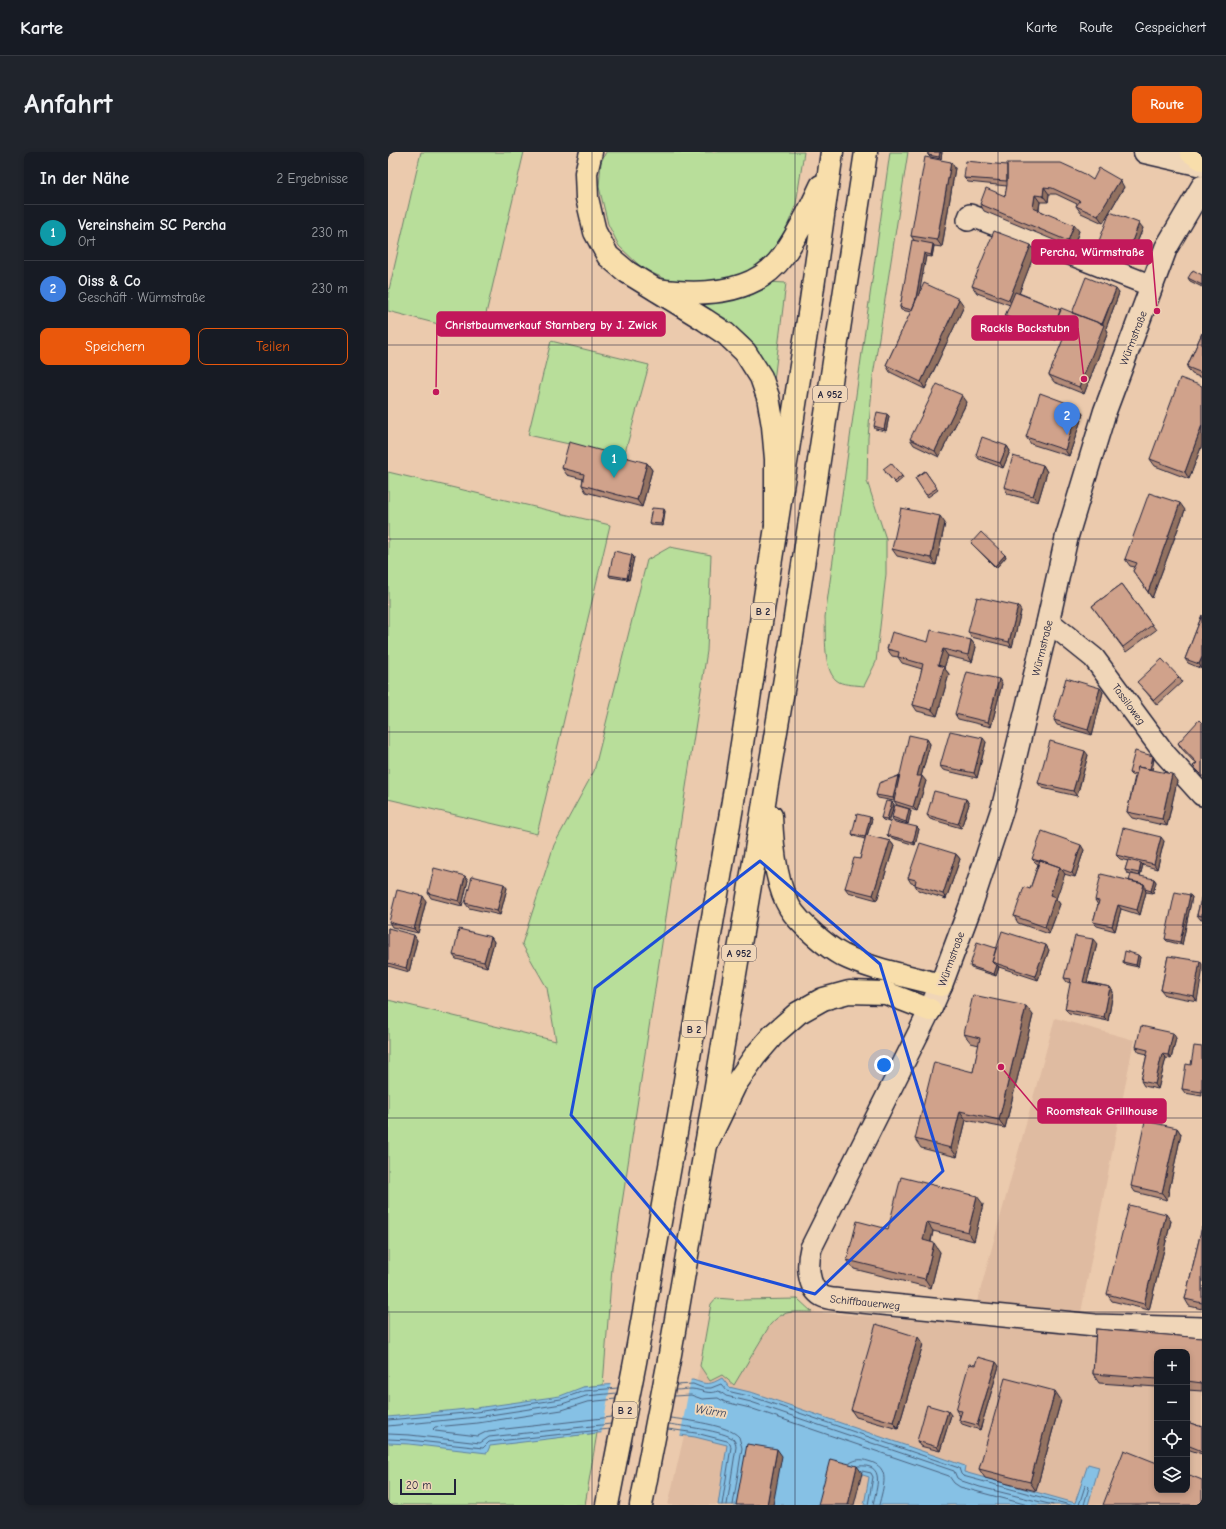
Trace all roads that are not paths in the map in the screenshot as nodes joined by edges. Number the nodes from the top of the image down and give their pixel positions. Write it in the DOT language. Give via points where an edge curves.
graph roads {
  1 [pos="591,152"];
  2 [pos="866,152"];
  3 [pos="1145,152"];
  4 [pos="1191,152"];
  5 [pos="831,158"];
  6 [pos="1202,159"];
  7 [pos="1202,165"];
  8 [pos="1202,187"];
  9 [pos="968,220"];
  10 [pos="1152,286"];
  11 [pos="657,290"];
  12 [pos="776,527"];
  13 [pos="1048,621"];
  14 [pos="772,761"];
  15 [pos="1202,795"];
  16 [pos="941,985"];
  17 [pos="930,1010"];
  18 [pos="706,1145"];
  19 [pos="1202,1328"];
  20 [pos="607,1505"];
  21 [pos="641,1505"];
  1 -- 11 [label="main road" via="586,173 586,198 595,232 608,256 627,272"];
  2 -- 14 [label="main road, A 952"];
  3 -- 7 [label="main road"];
  4 -- 6 [label="main road"];
  5 -- 11 [label="main road" via="800,229 782,257 767,272 742,286 725,291 681,293"];
  5 -- 12 [label="main road, A 952"];
  8 -- 10 [label="main road, Würmstraße" via="1166,248"];
  9 -- 10 [label="street" via="970,214"];
  10 -- 13 [label="main road, Würmstraße" via="1104,411 1067,536"];
  11 -- 12 [label="main road" via="726,334 745,352 761,377 768,397 773,426 776,459"];
  12 -- 20 [label="main road, B 2" via="678,1121"];
  13 -- 15 [label="street, Tassiloweg" via="1094,658 1166,754"];
  13 -- 16 [label="main road, Würmstraße" via="1003,808"];
  14 -- 16 [label="main road" via="772,842 780,882 790,908 815,936 842,954 870,965"];
  14 -- 18 [label="main road, A 952"];
  16 -- 17 [label="main road, Würmstraße"];
  17 -- 18 [label="main road" via="886,993 849,992 823,1000 798,1013 774,1034 751,1062 735,1085"];
  17 -- 19 [label="street, Schiffbauerweg" via="811,1248 808,1259 809,1272 816,1290 823,1297 841,1300 1010,1317 1095,1325"];
  18 -- 21 [label="main road"];
}
